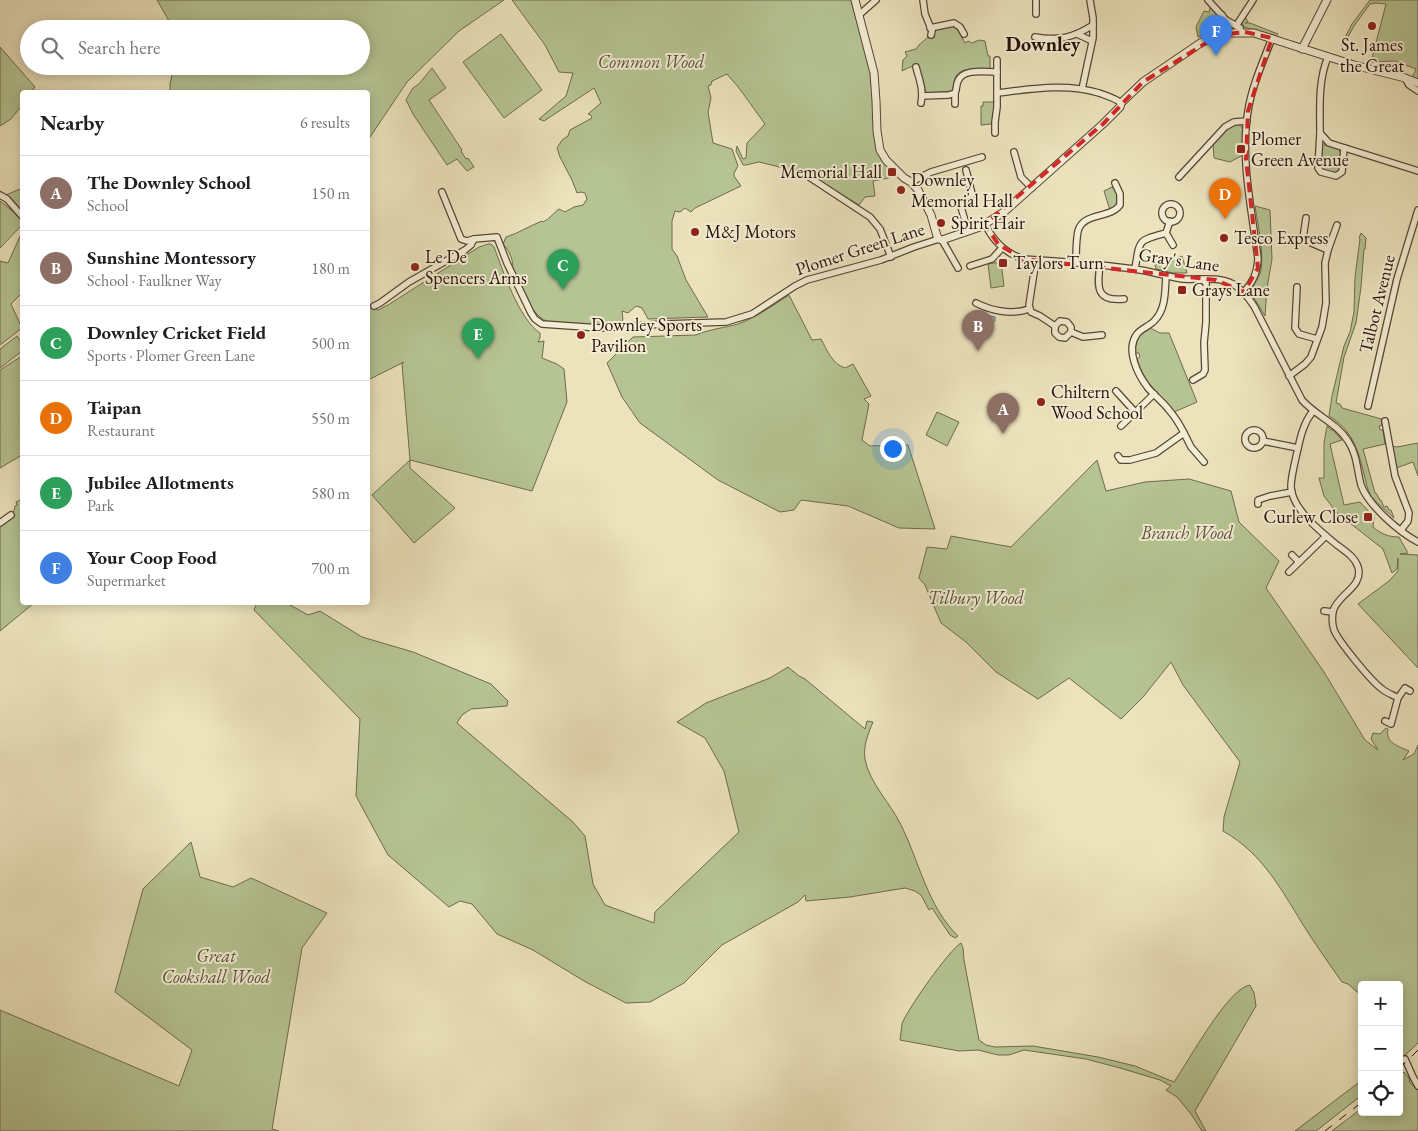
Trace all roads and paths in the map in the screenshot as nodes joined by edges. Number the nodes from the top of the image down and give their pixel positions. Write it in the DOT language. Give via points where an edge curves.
graph roads {
  1 [pos="854,0"];
  2 [pos="876,0"];
  3 [pos="923,0"];
  4 [pos="1036,0"];
  5 [pos="1090,0"];
  6 [pos="1208,0"];
  7 [pos="1253,0"];
  8 [pos="1327,0"];
  9 [pos="1036,14"];
  10 [pos="858,15"];
  11 [pos="1222,15"];
  12 [pos="1093,25"];
  13 [pos="930,28"];
  14 [pos="1238,29"];
  15 [pos="964,34"];
  16 [pos="1077,34"];
  17 [pos="931,35"];
  18 [pos="1219,35"];
  19 [pos="1035,37"];
  20 [pos="1272,38"];
  21 [pos="1092,41"];
  22 [pos="1302,49"];
  23 [pos="1328,57"];
  24 [pos="997,60"];
  25 [pos="916,67"];
  26 [pos="997,72"];
  27 [pos="1405,78"];
  28 [pos="1418,83"];
  29 [pos="1082,88"];
  30 [pos="1418,91"];
  31 [pos="997,92"];
  32 [pos="955,93"];
  33 [pos="922,96"];
  34 [pos="921,103"];
  35 [pos="1121,103"];
  36 [pos="955,104"];
  37 [pos="1247,121"];
  38 [pos="995,133"];
  39 [pos="1320,133"];
  40 [pos="1344,148"];
  41 [pos="1012,155"];
  42 [pos="982,157"];
  43 [pos="966,170"];
  44 [pos="1418,171"];
  45 [pos="803,173"];
  46 [pos="1179,177"];
  47 [pos="911,182"];
  48 [pos="1115,183"];
  49 [pos="1032,188"];
  50 [pos="442,192"];
  51 [pos="0,194"];
  52 [pos="1418,210"];
  53 [pos="20,214"];
  54 [pos="1306,218"];
  55 [pos="1170,221"];
  56 [pos="985,224"];
  57 [pos="1337,225"];
  58 [pos="968,231"];
  59 [pos="1166,233"];
  60 [pos="474,239"];
  61 [pos="1302,239"];
  62 [pos="941,240"];
  63 [pos="1294,242"];
  64 [pos="1174,245"];
  65 [pos="1002,248"];
  66 [pos="1328,250"];
  67 [pos="891,257"];
  68 [pos="1036,260"];
  69 [pos="1076,263"];
  70 [pos="1100,265"];
  71 [pos="970,266"];
  72 [pos="958,268"];
  73 [pos="1135,269"];
  74 [pos="1166,276"];
  75 [pos="1206,280"];
  76 [pos="1297,287"];
  77 [pos="1244,292"];
  78 [pos="1124,300"];
  79 [pos="976,303"];
  80 [pos="374,306"];
  81 [pos="1029,309"];
  82 [pos="1055,326"];
  83 [pos="1071,332"];
  84 [pos="1102,335"];
  85 [pos="1317,339"];
  86 [pos="1289,376"];
  87 [pos="1193,380"];
  88 [pos="1116,391"];
  89 [pos="1154,394"];
  90 [pos="1368,406"];
  91 [pos="1313,411"];
  92 [pos="1135,412"];
  93 [pos="1384,425"];
  94 [pos="1122,426"];
  95 [pos="1184,433"];
  96 [pos="1263,441"];
  97 [pos="1298,448"];
  98 [pos="1120,460"];
  99 [pos="1205,462"];
  100 [pos="1292,492"];
  101 [pos="1258,504"];
  102 [pos="11,515"];
  103 [pos="0,523"];
  104 [pos="1401,530"];
  105 [pos="1326,536"];
  106 [pos="1418,542"];
  107 [pos="1292,555"];
  108 [pos="1299,562"];
  109 [pos="1289,572"];
  110 [pos="1324,611"];
  111 [pos="1333,612"];
  112 [pos="1410,691"];
  113 [pos="1398,698"];
  114 [pos="1385,721"];
  115 [pos="1405,1059"];
  116 [pos="1418,1086"];
  1 -- 10 [label="street"];
  2 -- 10 [label="street"];
  3 -- 13 [label="street"];
  4 -- 9 [label="street"];
  5 -- 12 [label="street"];
  6 -- 11 [label="street"];
  7 -- 14 [label="street"];
  8 -- 22 [label="street"];
  10 -- 47 [label="street" via="874,74 876,132 880,150 886,160"];
  11 -- 14 [label="street"];
  11 -- 18 [label="street"];
  12 -- 16 [label="street"];
  12 -- 21 [label="street"];
  13 -- 15 [label="street" via="954,23"];
  13 -- 17 [label="street"];
  14 -- 18 [label="street, Plomer Green Lane"];
  14 -- 20 [label="street, Plomer Green Lane"];
  16 -- 19 [label="street" via="1057,39"];
  16 -- 21 [label="street"];
  18 -- 35 [label="street, Plomer Green Lane" via="1202,42 1157,72"];
  20 -- 22 [label="street, Plomer Green Lane"];
  20 -- 37 [label="street" via="1253,88"];
  21 -- 29 [label="street"];
  22 -- 23 [label="street, Plomer Green Lane"];
  23 -- 27 [label="street, Plomer Green Lane"];
  23 -- 39 [label="street" via="1323,67 1321,86"];
  24 -- 26 [label="street"];
  25 -- 33 [label="street"];
  26 -- 31 [label="street"];
  26 -- 32 [label="street" via="966,73 957,81"];
  27 -- 28 [label="street, Plomer Green Lane"];
  27 -- 30 [label="street"];
  29 -- 31 [label="street"];
  29 -- 35 [label="street"];
  31 -- 38 [label="street"];
  32 -- 33 [label="street"];
  32 -- 36 [label="street"];
  33 -- 34 [label="street"];
  35 -- 49 [label="street, Plomer Green Lane"];
  37 -- 46 [label="street" via="1225,127"];
  37 -- 77 [label="street" via="1246,159 1258,268"];
  39 -- 40 [label="street" via="1329,143"];
  39 -- 40 [label="street" via="1318,168 1321,172 1336,176 1342,172"];
  40 -- 44 [label="street"];
  41 -- 49 [label="street" via="1020,177"];
  42 -- 47 [label="street" via="931,172"];
  43 -- 58 [label="street" via="972,194 961,208"];
  45 -- 67 [label="street" via="870,217 880,229"];
  47 -- 62 [label="street" via="928,207"];
  48 -- 69 [label="street" via="1120,205 1115,211 1080,225"];
  49 -- 56 [label="street, Plomer Green Lane"];
  50 -- 60 [label="street" via="462,240"];
  51 -- 53 [label="street"];
  52 -- 90 [label="street, Talbot Avenue" via="1397,279"];
  54 -- 61 [label="street"];
  55 -- 59 [label="street"];
  56 -- 58 [label="street, Plomer Green Lane"];
  56 -- 65 [label="street, Gray's Lane"];
  57 -- 66 [label="street"];
  58 -- 62 [label="street, Plomer Green Lane"];
  59 -- 64 [label="street"];
  59 -- 73 [label="street" via="1143,240"];
  60 -- 67 [label="street, Plomer Green Lane" via="497,237 534,319 539,323 592,328 726,322 752,314 807,280"];
  60 -- 80 [label="street" via="465,250"];
  61 -- 63 [label="street"];
  61 -- 66 [label="street"];
  62 -- 67 [label="street, Plomer Green Lane"];
  62 -- 72 [label="street"];
  65 -- 68 [label="street, Gray's Lane" via="1023,259"];
  65 -- 71 [label="street" via="992,259"];
  66 -- 85 [label="street" via="1324,270 1325,314"];
  68 -- 69 [label="street, Gray's Lane"];
  68 -- 81 [label="street"];
  69 -- 70 [label="street, Gray's Lane"];
  70 -- 73 [label="street, Gray's Lane"];
  70 -- 78 [label="street" via="1100,293 1109,299"];
  73 -- 74 [label="street, Gray's Lane"];
  74 -- 75 [label="street, Gray's Lane"];
  74 -- 89 [label="street" via="1160,314 1137,334 1133,345 1137,369"];
  75 -- 77 [label="street, Gray's Lane" via="1229,282"];
  75 -- 87 [label="street" via="1205,370"];
  76 -- 85 [label="street" via="1296,332"];
  77 -- 86 [label="street"];
  79 -- 81 [label="street" via="1001,311"];
  81 -- 82 [label="street"];
  82 -- 83 [label="street" via="1060,321 1067,322"];
  82 -- 83 [label="street" via="1055,334 1059,337 1065,338"];
  83 -- 84 [label="street" via="1083,337"];
  85 -- 86 [label="street" via="1305,364"];
  86 -- 91 [label="street" via="1302,400"];
  88 -- 92 [label="street"];
  89 -- 92 [label="street"];
  89 -- 95 [label="street"];
  91 -- 97 [label="street" via="1304,424"];
  91 -- 104 [label="street" via="1345,436 1352,447 1367,497"];
  92 -- 94 [label="street"];
  93 -- 104 [label="street" via="1395,476 1409,513 1408,521"];
  95 -- 98 [label="street" via="1157,456"];
  95 -- 99 [label="street" via="1191,447"];
  96 -- 97 [label="street"];
  97 -- 100 [label="street" via="1291,479"];
  100 -- 101 [label="street" via="1258,500"];
  100 -- 105 [label="street" via="1304,514"];
  102 -- 103 [label="street"];
  104 -- 106 [label="street"];
  105 -- 108 [label="street"];
  105 -- 111 [label="street" via="1352,557 1358,567 1357,582 1337,602"];
  107 -- 108 [label="street"];
  108 -- 109 [label="street"];
  110 -- 111 [label="street"];
  111 -- 113 [label="street" via="1334,628 1345,646 1378,685"];
  112 -- 113 [label="street" via="1405,688"];
  113 -- 114 [label="street" via="1391,724"];
  115 -- 116 [label="street"];
}
